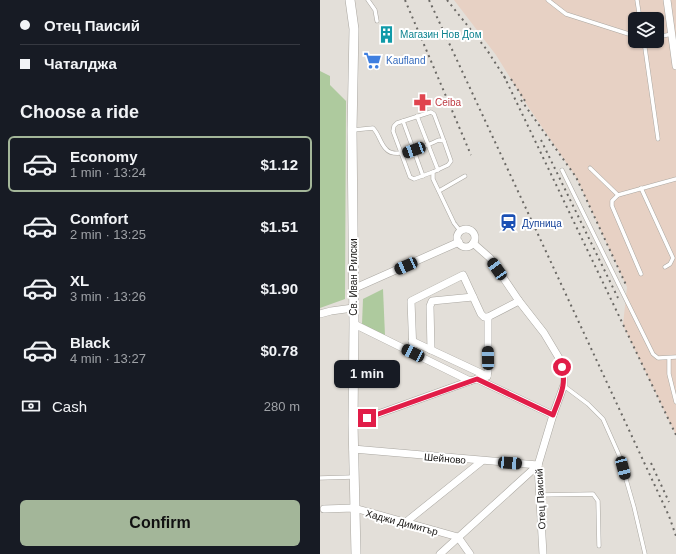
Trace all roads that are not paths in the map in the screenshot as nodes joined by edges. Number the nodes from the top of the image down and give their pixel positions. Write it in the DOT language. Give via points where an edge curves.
graph roads {
  1 [pos="350,0"];
  2 [pos="368,0"];
  3 [pos="548,0"];
  4 [pos="637,0"];
  5 [pos="667,0"];
  6 [pos="639,12"];
  7 [pos="377,21"];
  8 [pos="628,34"];
  9 [pos="672,34"];
  10 [pos="664,36"];
  11 [pos="645,48"];
  12 [pos="676,66"];
  13 [pos="417,116"];
  14 [pos="403,121"];
  15 [pos="352,130"];
  16 [pos="658,138"];
  17 [pos="444,141"];
  18 [pos="428,144"];
  19 [pos="414,150"];
  20 [pos="402,154"];
  21 [pos="590,168"];
  22 [pos="438,170"];
  23 [pos="562,170"];
  24 [pos="433,172"];
  25 [pos="423,176"];
  26 [pos="465,176"];
  27 [pos="676,179"];
  28 [pos="641,188"];
  29 [pos="439,191"];
  30 [pos="618,195"];
  31 [pos="460,232"];
  32 [pos="459,242"];
  33 [pos="473,243"];
  34 [pos="665,267"];
  35 [pos="641,274"];
  36 [pos="353,289"];
  37 [pos="473,297"];
  38 [pos="520,301"];
  39 [pos="353,308"];
  40 [pos="320,314"];
  41 [pos="488,317"];
  42 [pos="354,324"];
  43 [pos="412,341"];
  44 [pos="431,350"];
  45 [pos="413,353"];
  46 [pos="676,357"];
  47 [pos="670,358"];
  48 [pos="487,376"];
  49 [pos="474,380"];
  50 [pos="564,385"];
  51 [pos="676,402"];
  52 [pos="553,415"];
  53 [pos="353,424"];
  54 [pos="353,450"];
  55 [pos="482,461"];
  56 [pos="538,465"];
  57 [pos="354,477"];
  58 [pos="320,478"];
  59 [pos="539,495"];
  60 [pos="354,508"];
  61 [pos="324,509"];
  62 [pos="406,522"];
  63 [pos="458,537"];
  64 [pos="599,546"];
  65 [pos="356,554"];
  66 [pos="440,554"];
  67 [pos="470,554"];
  68 [pos="542,554"];
  69 [pos="645,554"];
  1 -- 15 [label="street, Св. Иван Рилски" via="354,29"];
  2 -- 7 [label="lane" via="376,10"];
  3 -- 8 [label="lane" via="566,14"];
  4 -- 6 [label="lane"];
  5 -- 9 [label="street"];
  9 -- 10 [label="lane"];
  9 -- 12 [label="street"];
  11 -- 16 [label="lane"];
  13 -- 14 [label="lane"];
  13 -- 17 [label="lane" via="431,112"];
  13 -- 18 [label="lane"];
  14 -- 19 [label="lane"];
  14 -- 20 [label="lane" via="394,126 393,131"];
  15 -- 20 [label="lane" via="373,128 386,150"];
  15 -- 36 [label="street, Св. Иван Рилски"];
  17 -- 18 [label="lane"];
  17 -- 22 [label="lane" via="451,161"];
  18 -- 19 [label="lane"];
  18 -- 22 [label="lane"];
  19 -- 20 [label="lane"];
  19 -- 25 [label="lane"];
  20 -- 25 [label="lane" via="410,177 414,179"];
  21 -- 30 [label="lane"];
  22 -- 24 [label="lane"];
  23 -- 47 [label="lane" via="653,354 658,358"];
  24 -- 25 [label="lane"];
  24 -- 29 [label="lane" via="433,179"];
  26 -- 29 [label="lane"];
  27 -- 28 [label="lane"];
  28 -- 30 [label="lane"];
  28 -- 34 [label="lane" via="673,258"];
  29 -- 31 [label="lane"];
  30 -- 35 [label="lane" via="612,201 612,206"];
  31 -- 32 [label="street"];
  31 -- 33 [label="street" via="471,231 474,236"];
  32 -- 33 [label="street" via="465,247"];
  32 -- 36 [label="street"];
  33 -- 38 [label="street, Отец Паисий" via="490,258"];
  36 -- 39 [label="street, Св. Иван Рилски"];
  37 -- 41 [label="street" via="481,314"];
  37 -- 43 [label="street" via="463,275 411,301"];
  37 -- 44 [label="street" via="432,301"];
  38 -- 41 [label="street"];
  38 -- 50 [label="street, Отец Паисий" via="559,358"];
  39 -- 40 [label="street"];
  39 -- 42 [label="street, Св. Иван Рилски"];
  41 -- 48 [label="street"];
  42 -- 45 [label="street"];
  42 -- 53 [label="street, Св. Иван Рилски"];
  43 -- 44 [label="street"];
  43 -- 45 [label="street"];
  44 -- 48 [label="street"];
  45 -- 49 [label="street"];
  46 -- 47 [label="lane"];
  47 -- 51 [label="lane" via="669,374"];
  48 -- 49 [label="street"];
  49 -- 52 [label="street"];
  49 -- 53 [label="street"];
  50 -- 52 [label="street, Отец Паисий"];
  50 -- 69 [label="lane" via="603,419 619,455"];
  52 -- 56 [label="street, Отец Паисий"];
  53 -- 54 [label="street, Св. Иван Рилски"];
  54 -- 55 [label="street, Шейново"];
  54 -- 57 [label="street, Св. Иван Рилски"];
  55 -- 56 [label="street, Шейново"];
  55 -- 62 [label="street"];
  56 -- 59 [label="street, Отец Паисий"];
  56 -- 63 [label="street"];
  57 -- 58 [label="lane"];
  57 -- 60 [label="street, Св. Иван Рилски"];
  59 -- 64 [label="lane" via="595,495 598,501"];
  59 -- 68 [label="street, Отец Паисий"];
  60 -- 61 [label="street, Хаджи Димитър"];
  60 -- 62 [label="street, Хаджи Димитър"];
  60 -- 65 [label="street, Св. Иван Рилски"];
  62 -- 63 [label="street, Хаджи Димитър"];
  63 -- 66 [label="street"];
  63 -- 67 [label="street"];
}
